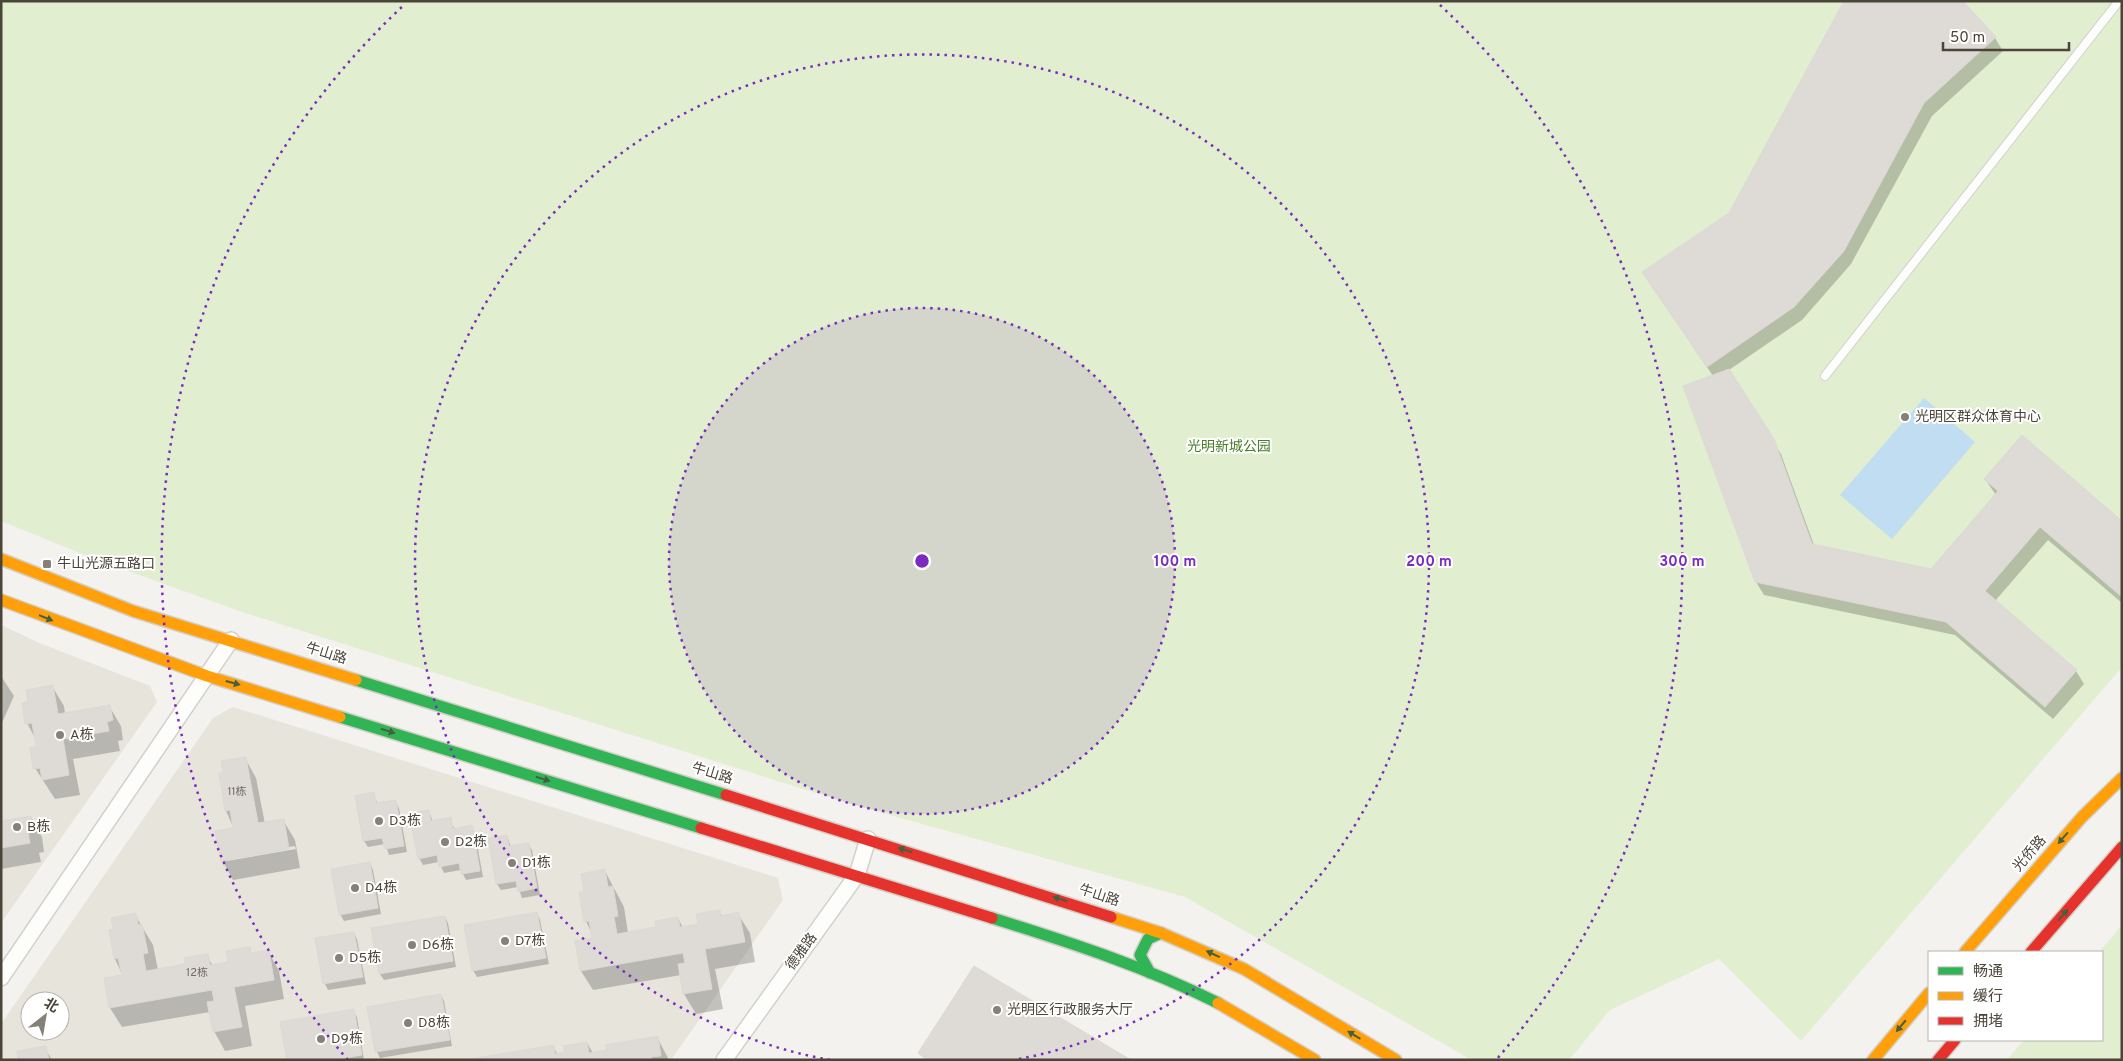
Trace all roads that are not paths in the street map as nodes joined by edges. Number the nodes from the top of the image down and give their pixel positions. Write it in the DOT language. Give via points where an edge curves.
graph roads {
  1 [pos="2119,1"];
  2 [pos="1825,376"];
  3 [pos="1,559"];
  4 [pos="1,600"];
  5 [pos="231,640"];
  6 [pos="207,676"];
  7 [pos="2119,774"];
  8 [pos="868,839"];
  9 [pos="2122,847"];
  10 [pos="857,875"];
  11 [pos="1161,933"];
  12 [pos="1966,951"];
  13 [pos="2032,951"];
  14 [pos="1150,973"];
  15 [pos="1,978"];
  16 [pos="1928,994"];
  17 [pos="1955,1041"];
  18 [pos="724,1060"];
  19 [pos="1315,1060"];
  20 [pos="1396,1060"];
  21 [pos="1873,1060"];
  22 [pos="1938,1060"];
  1 -- 2 [label="lane"];
  3 -- 5 [label="street, 牛山路" via="133,611"];
  4 -- 6 [label="street, one-way"];
  5 -- 6 [label="street"];
  5 -- 8 [label="street, 牛山路"];
  6 -- 10 [label="street, one-way"];
  6 -- 15 [label="street"];
  7 -- 12 [label="street, 光侨路, one-way"];
  8 -- 10 [label="street, 德雅路"];
  11 -- 8 [label="street, 牛山路, one-way"];
  13 -- 9 [label="street, one-way"];
  10 -- 14 [label="street" via="1072,943"];
  10 -- 18 [label="street, 德雅路"];
  11 -- 14 [label="street" via="1148,939 1140,955"];
  20 -- 11 [label="street, 牛山路, one-way" via="1244,969"];
  14 -- 19 [label="street" via="1205,997"];
  16 -- 21 [label="street, one-way"];
  17 -- 22 [label="street"];
}
